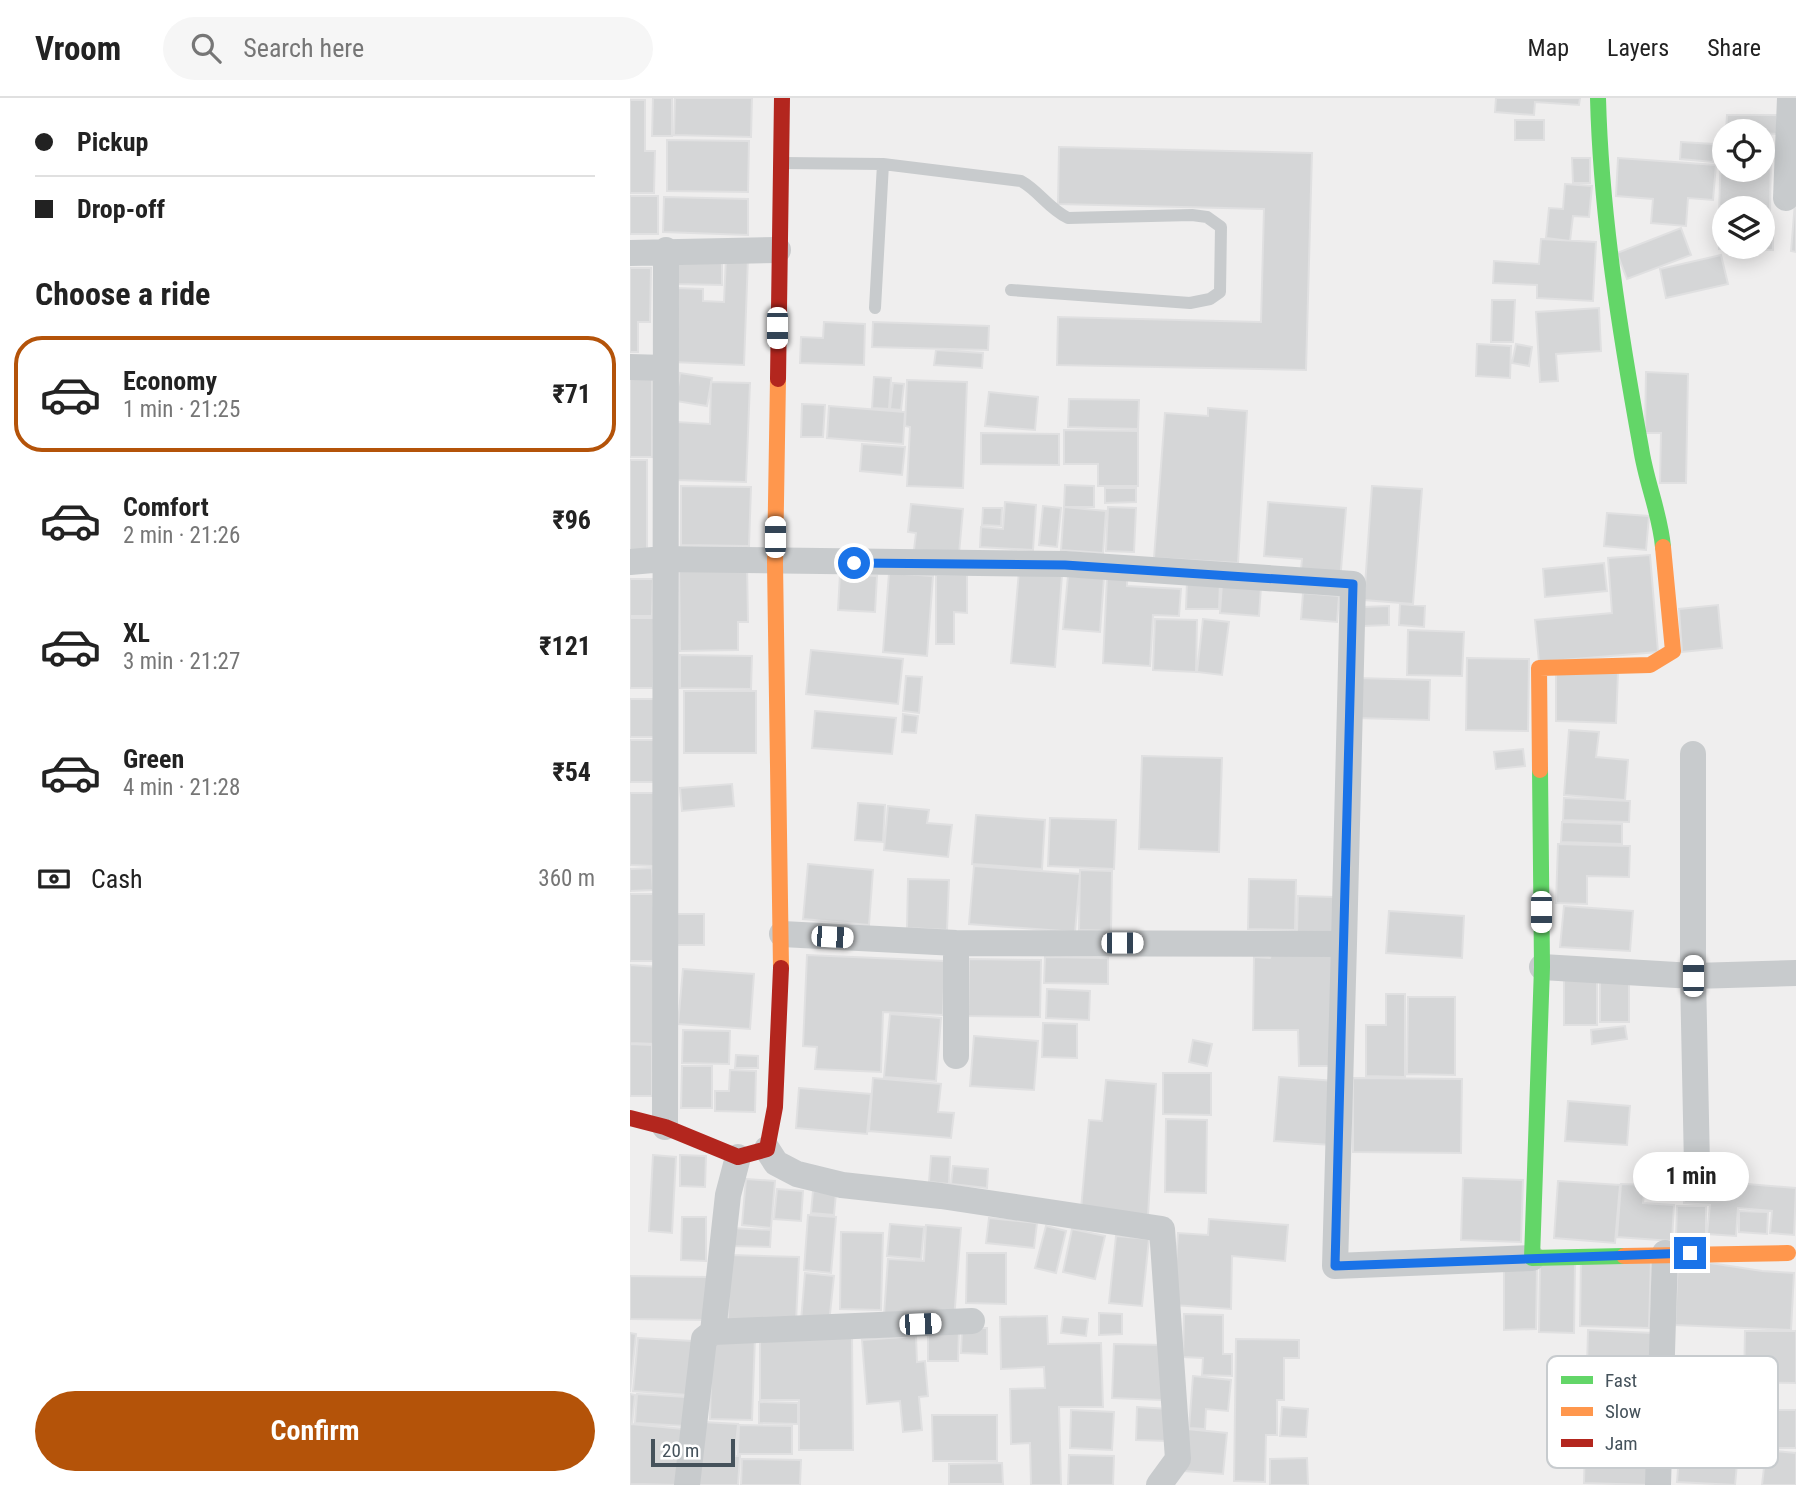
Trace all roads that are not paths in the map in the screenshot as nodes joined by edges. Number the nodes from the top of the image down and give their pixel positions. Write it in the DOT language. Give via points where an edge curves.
graph roads {
  1 [pos="782,98"];
  2 [pos="1598,98"];
  3 [pos="1790,98"];
  4 [pos="779,163"];
  5 [pos="883,164"];
  6 [pos="1786,198"];
  7 [pos="666,250"];
  8 [pos="778,250"];
  9 [pos="630,253"];
  10 [pos="1011,290"];
  11 [pos="875,308"];
  12 [pos="630,368"];
  13 [pos="665,368"];
  14 [pos="664,559"];
  15 [pos="630,562"];
  16 [pos="775,563"];
  17 [pos="1693,754"];
  18 [pos="782,934"];
  19 [pos="956,943"];
  20 [pos="1344,944"];
  21 [pos="1542,967"];
  22 [pos="1796,973"];
  23 [pos="1693,976"];
  24 [pos="956,1056"];
  25 [pos="630,1118"];
  26 [pos="665,1127"];
  27 [pos="767,1149"];
  28 [pos="738,1157"];
  29 [pos="1697,1166"];
  30 [pos="1788,1253"];
  31 [pos="1665,1254"];
  32 [pos="1532,1258"];
  33 [pos="972,1321"];
  34 [pos="713,1332"];
  35 [pos="1662,1356"];
  36 [pos="687,1485"];
  37 [pos="1160,1485"];
  1 -- 4 [label="street"];
  2 -- 21 [label="street" via="1600,174 1641,451 1661,525 1673,651 1650,664 1539,668"];
  3 -- 6 [label="street"];
  4 -- 5 [label="lane"];
  4 -- 8 [label="street"];
  5 -- 10 [label="lane" via="1021,181 1068,218 1192,215 1207,217 1221,227 1220,292 1210,299 1190,303"];
  5 -- 11 [label="lane"];
  7 -- 8 [label="street"];
  7 -- 9 [label="street"];
  7 -- 13 [label="street"];
  8 -- 16 [label="street"];
  12 -- 13 [label="street"];
  13 -- 14 [label="street"];
  14 -- 15 [label="street"];
  14 -- 16 [label="street"];
  14 -- 26 [label="street"];
  16 -- 18 [label="street"];
  16 -- 20 [label="street" via="1065,565 1353,584"];
  17 -- 23 [label="street"];
  18 -- 19 [label="street"];
  18 -- 27 [label="street" via="775,1107"];
  19 -- 20 [label="street"];
  19 -- 24 [label="street"];
  20 -- 32 [label="street" via="1335,1266"];
  21 -- 23 [label="street"];
  21 -- 32 [label="street"];
  22 -- 23 [label="street"];
  23 -- 29 [label="street"];
  25 -- 26 [label="street"];
  26 -- 28 [label="street"];
  27 -- 28 [label="street"];
  27 -- 37 [label="street" via="776,1163 797,1174 842,1185 1162,1229 1178,1459"];
  28 -- 34 [label="street" via="728,1195"];
  30 -- 31 [label="street"];
  31 -- 32 [label="street"];
  31 -- 35 [label="street"];
  33 -- 34 [label="street"];
  34 -- 36 [label="street" via="704,1339"];
}
